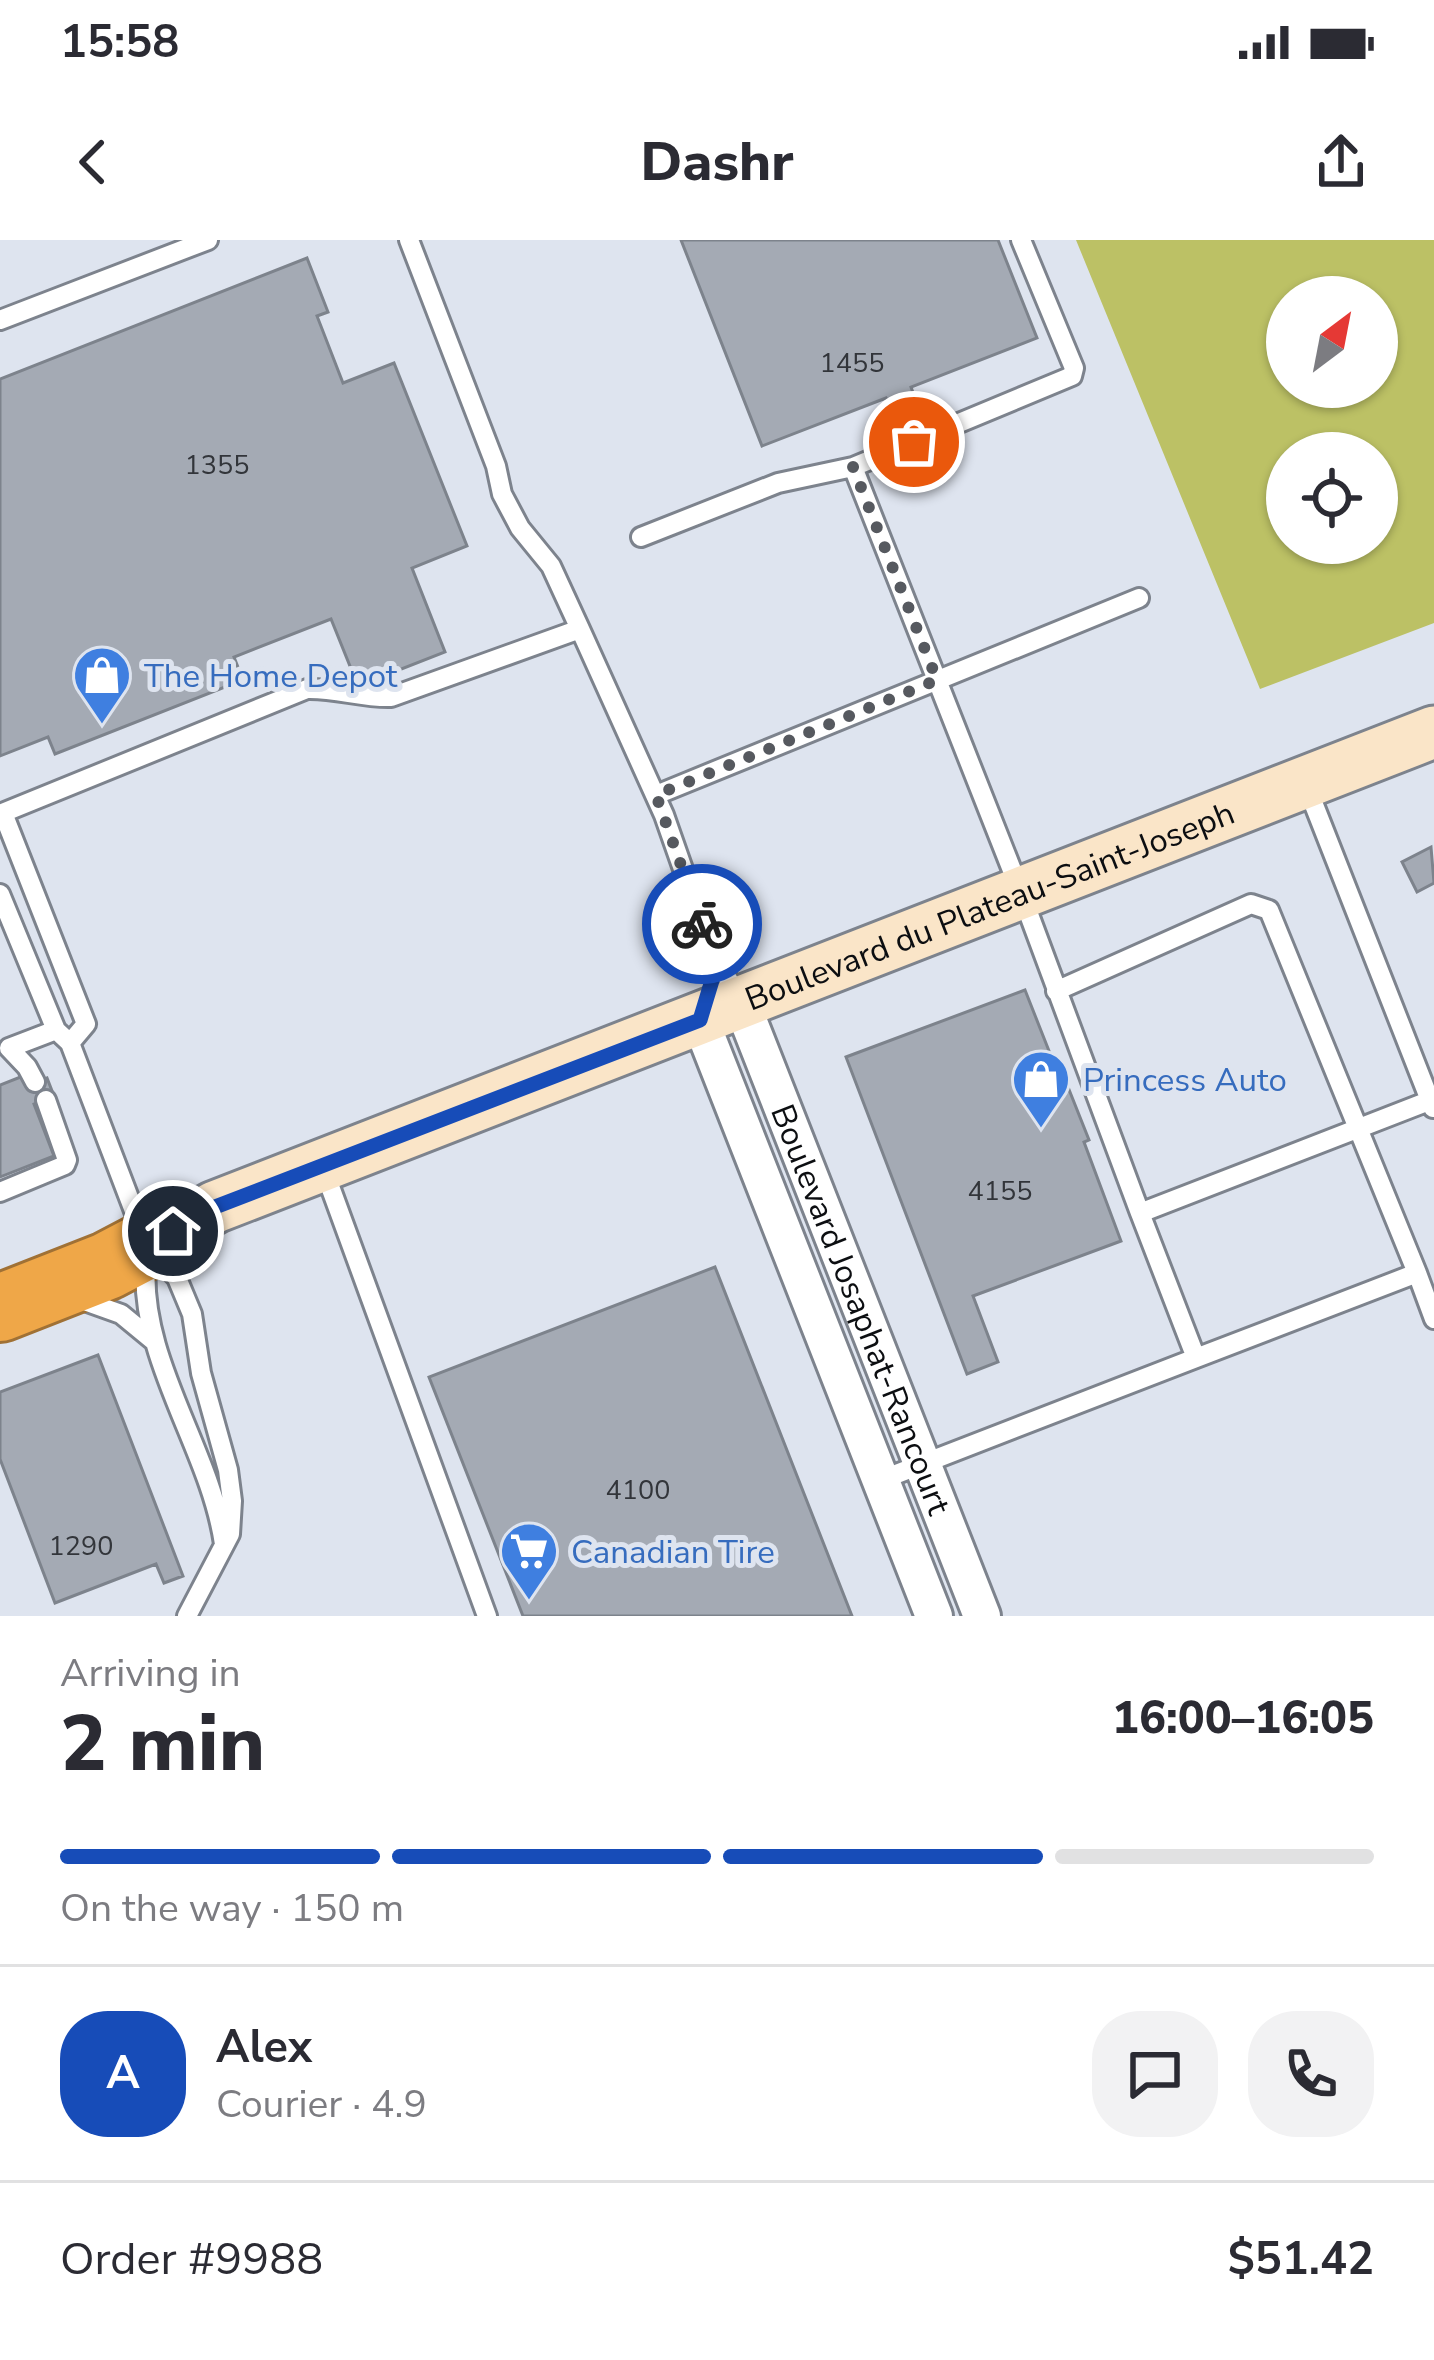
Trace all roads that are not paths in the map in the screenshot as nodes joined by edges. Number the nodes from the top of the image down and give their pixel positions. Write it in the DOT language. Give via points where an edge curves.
graph roads {
  1 [pos="208,240"];
  2 [pos="409,240"];
  3 [pos="1021,240"];
  4 [pos="0,320"];
  5 [pos="853,467"];
  6 [pos="641,537"];
  7 [pos="1139,598"];
  8 [pos="580,629"];
  9 [pos="937,680"];
  10 [pos="1434,732"];
  11 [pos="1306,783"];
  12 [pos="656,795"];
  13 [pos="2,814"];
  14 [pos="1022,893"];
  15 [pos="0,894"];
  16 [pos="1056,991"];
  17 [pos="715,994"];
  18 [pos="63,1037"];
  19 [pos="1433,1104"];
  20 [pos="1357,1129"];
  21 [pos="323,1166"];
  22 [pos="0,1192"];
  23 [pos="1140,1213"];
  24 [pos="147,1245"];
  25 [pos="1417,1273"];
  26 [pos="22,1300"];
  27 [pos="1434,1319"];
  28 [pos="155,1342"];
  29 [pos="1196,1358"];
  30 [pos="922,1464"];
  31 [pos="881,1480"];
  32 [pos="225,1549"];
  33 [pos="187,1616"];
  34 [pos="487,1616"];
  35 [pos="934,1616"];
  36 [pos="982,1616"];
  1 -- 4 [label="lane"];
  2 -- 8 [label="lane" via="502,494 551,566"];
  3 -- 5 [label="lane" via="1072,376"];
  5 -- 6 [label="lane" via="778,483"];
  5 -- 9 [label="lane"];
  7 -- 9 [label="lane"];
  8 -- 12 [label="lane"];
  8 -- 13 [label="lane" via="391,697 307,689"];
  9 -- 12 [label="lane"];
  9 -- 14 [label="lane"];
  10 -- 11 [label="street, Boulevard du Plateau-Saint-Joseph"];
  11 -- 14 [label="street, Boulevard du Plateau-Saint-Joseph"];
  11 -- 19 [label="lane"];
  12 -- 17 [label="lane"];
  13 -- 18 [label="lane" via="86,1024"];
  14 -- 16 [label="lane"];
  14 -- 17 [label="street, Boulevard du Plateau-Saint-Joseph"];
  15 -- 18 [label="lane"];
  16 -- 20 [label="lane" via="1251,904 1269,910"];
  16 -- 23 [label="lane"];
  17 -- 21 [label="street, Boulevard du Plateau-Saint-Joseph"];
  17 -- 30 [label="street, Boulevard Josaphat-Rancourt"];
  17 -- 31 [label="street, Boulevard Josaphat-Rancourt"];
  18 -- 22 [label="lane" via="9,1048 40,1091 65,1165"];
  18 -- 24 [label="lane"];
  19 -- 20 [label="lane"];
  20 -- 23 [label="lane"];
  20 -- 25 [label="lane"];
  21 -- 24 [label="street, Boulevard du Plateau-Saint-Joseph" via="215,1207"];
  21 -- 34 [label="lane"];
  23 -- 29 [label="lane"];
  24 -- 26 [label="highway"];
  24 -- 28 [label="lane" via="143,1292"];
  24 -- 32 [label="lane" via="177,1278 194,1320 231,1486"];
  25 -- 27 [label="lane"];
  25 -- 29 [label="lane"];
  26 -- 28 [label="lane" via="112,1309"];
  28 -- 32 [label="lane"];
  29 -- 30 [label="lane"];
  30 -- 31 [label="lane"];
  30 -- 36 [label="street, Boulevard Josaphat-Rancourt"];
  31 -- 35 [label="street, Boulevard Josaphat-Rancourt"];
  32 -- 33 [label="lane"];
}
